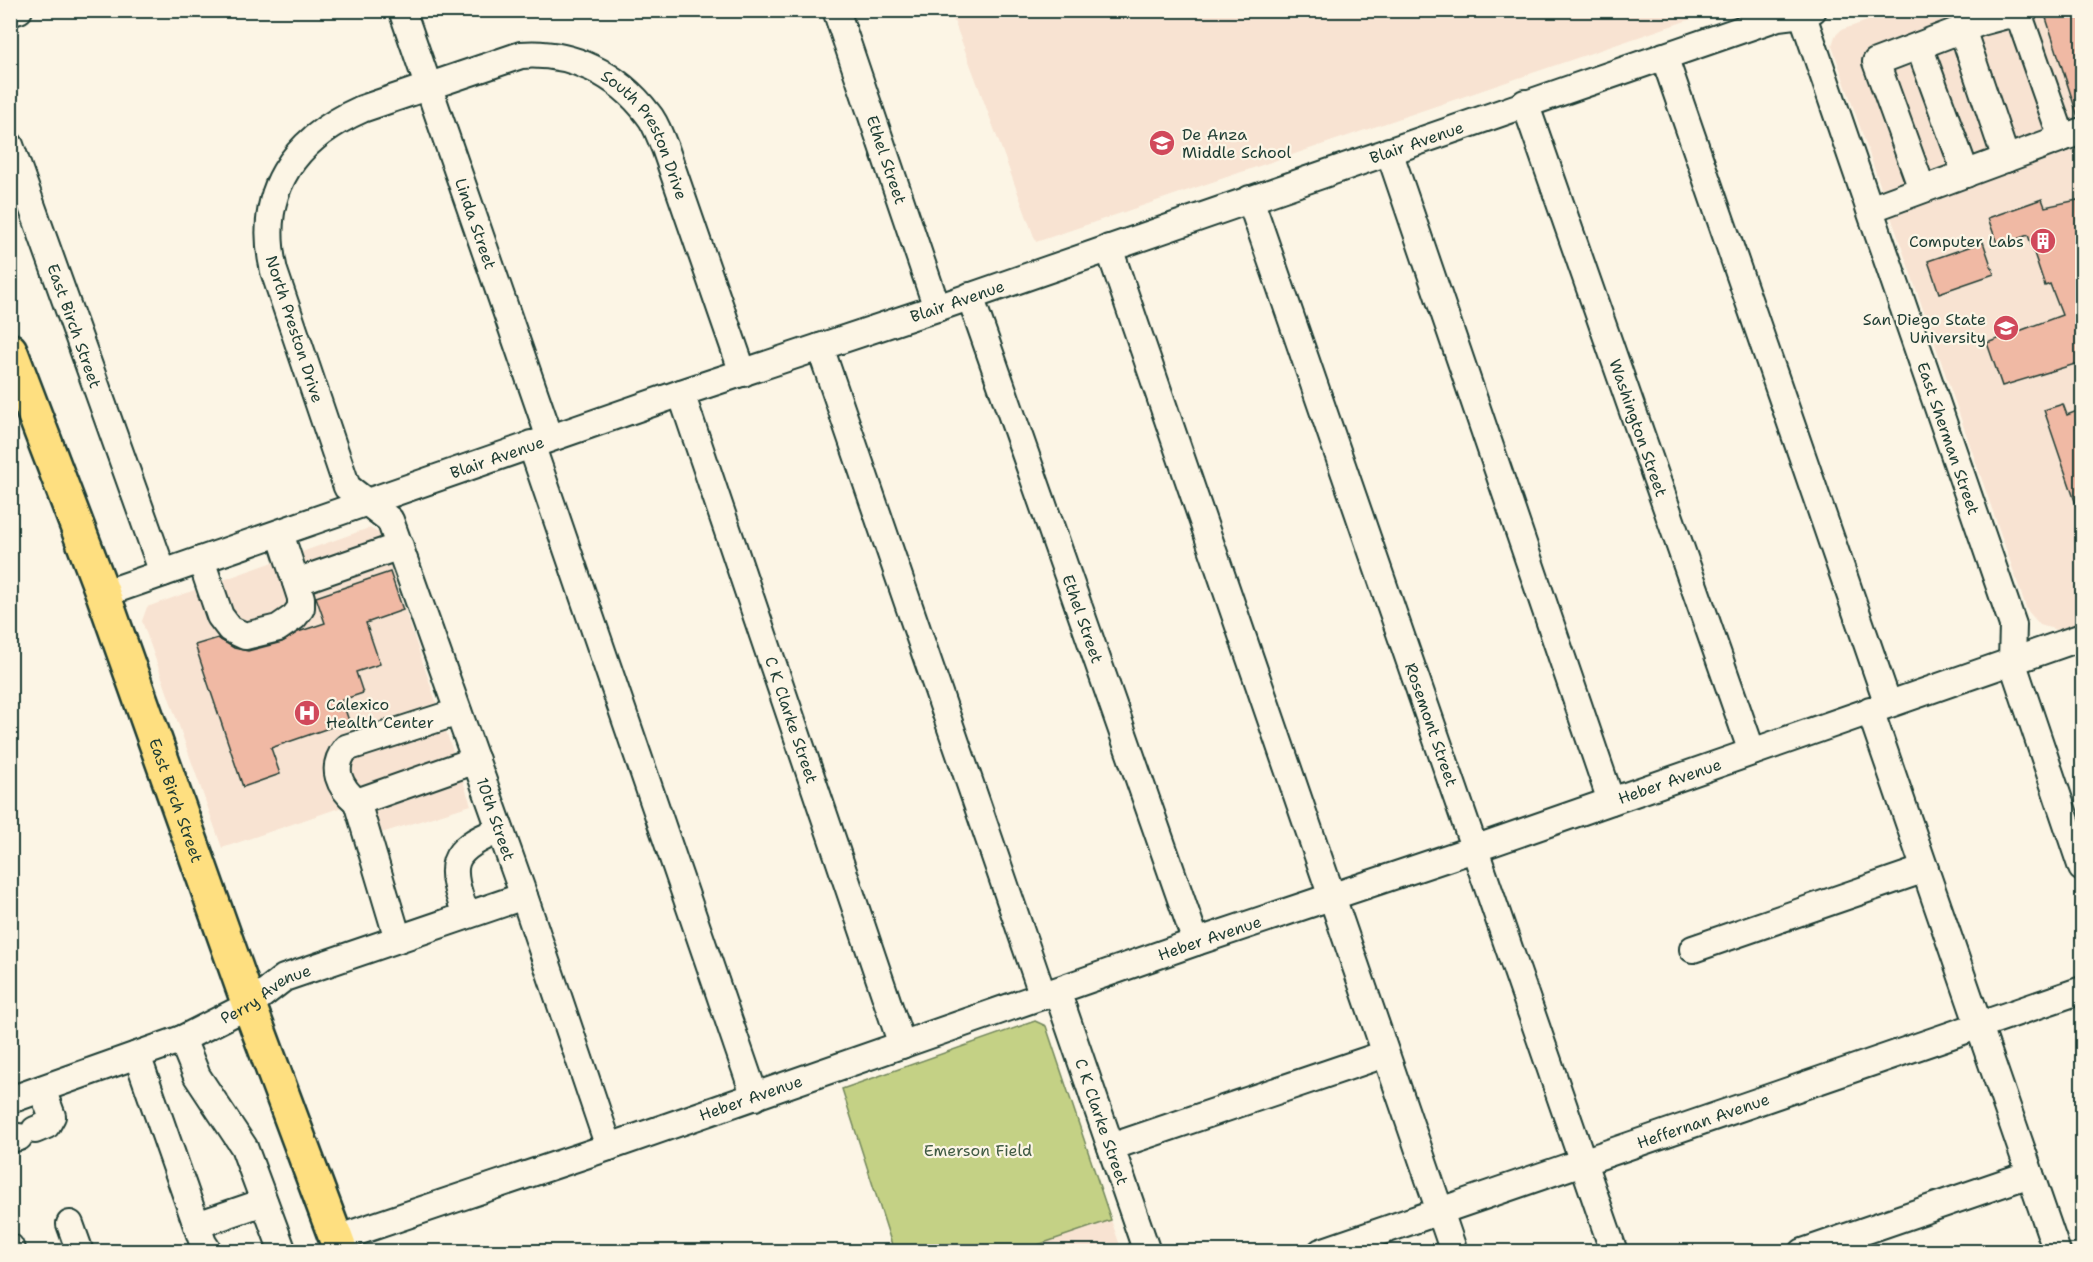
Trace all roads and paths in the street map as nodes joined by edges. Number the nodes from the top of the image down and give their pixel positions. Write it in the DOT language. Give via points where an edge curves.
graph roads {
  1 [pos="19,10"];
  2 [pos="402,10"];
  3 [pos="836,10"];
  4 [pos="1805,12"];
  5 [pos="10,13"];
  6 [pos="1962,29"];
  7 [pos="1919,46"];
  8 [pos="1664,56"];
  9 [pos="428,86"];
  10 [pos="1525,103"];
  11 [pos="2072,135"];
  12 [pos="10,146"];
  13 [pos="1389,151"];
  14 [pos="2006,159"];
  15 [pos="1966,174"];
  16 [pos="1922,189"];
  17 [pos="1250,199"];
  18 [pos="1869,209"];
  19 [pos="1109,248"];
  20 [pos="970,296"];
  21 [pos="937,308"];
  22 [pos="820,347"];
  23 [pos="10,350"];
  24 [pos="743,373"];
  25 [pos="681,393"];
  26 [pos="541,441"];
  27 [pos="367,502"];
  28 [pos="280,533"];
  29 [pos="400,546"];
  30 [pos="201,560"];
  31 [pos="163,573"];
  32 [pos="296,582"];
  33 [pos="103,594"];
  34 [pos="2082,637"];
  35 [pos="2012,661"];
  36 [pos="1879,707"];
  37 [pos="458,712"];
  38 [pos="1752,752"];
  39 [pos="476,760"];
  40 [pos="1611,801"];
  41 [pos="357,802"];
  42 [pos="500,830"];
  43 [pos="1474,849"];
  44 [pos="2082,868"];
  45 [pos="1925,869"];
  46 [pos="524,896"];
  47 [pos="1332,897"];
  48 [pos="466,915"];
  49 [pos="398,939"];
  50 [pos="1196,942"];
  51 [pos="1693,949"];
  52 [pos="2082,990"];
  53 [pos="1050,993"];
  54 [pos="249,1005"];
  55 [pos="1979,1026"];
  56 [pos="182,1039"];
  57 [pos="902,1046"];
  58 [pos="1385,1054"];
  59 [pos="137,1055"];
  60 [pos="42,1089"];
  61 [pos="755,1097"];
  62 [pos="10,1100"];
  63 [pos="21,1135"];
  64 [pos="1111,1147"];
  65 [pos="609,1148"];
  66 [pos="1584,1161"];
  67 [pos="2030,1174"];
  68 [pos="264,1202"];
  69 [pos="1440,1211"];
  70 [pos="70,1224"];
  71 [pos="197,1225"];
  72 [pos="338,1245"];
  73 [pos="10,1247"];
  74 [pos="12,1251"];
  75 [pos="80,1251"];
  76 [pos="209,1251"];
  77 [pos="283,1251"];
  78 [pos="1148,1251"];
  79 [pos="1322,1251"];
  80 [pos="1454,1251"];
  81 [pos="1614,1251"];
  82 [pos="1803,1251"];
  83 [pos="2057,1251"];
  1 -- 5 [label="street"];
  2 -- 9 [label="street, Linda Street"];
  3 -- 21 [label="street, Ethel Street"];
  4 -- 8 [label="street, Blair Avenue" via="1778,17"];
  4 -- 18 [label="street, East Sherman Street"];
  6 -- 7 [label="street"];
  6 -- 11 [label="street" via="2007,15 2020,18"];
  6 -- 14 [label="street"];
  7 -- 15 [label="street"];
  7 -- 16 [label="street" via="1876,62"];
  8 -- 10 [label="street, Blair Avenue"];
  8 -- 36 [label="street"];
  9 -- 24 [label="street, South Preston Drive" via="521,55 542,54 599,70 625,88 650,115 665,147"];
  9 -- 26 [label="street, Linda Street"];
  9 -- 27 [label="street, North Preston Drive" via="337,120 303,148 284,173 273,197 269,252 274,271 346,487"];
  10 -- 13 [label="street, Blair Avenue"];
  10 -- 38 [label="street, Washington Street"];
  11 -- 14 [label="street"];
  12 -- 31 [label="street, East Birch Street"];
  13 -- 17 [label="street, Blair Avenue"];
  13 -- 40 [label="street"];
  14 -- 15 [label="street"];
  15 -- 16 [label="street"];
  16 -- 18 [label="street"];
  17 -- 19 [label="street, Blair Avenue"];
  17 -- 43 [label="street, Rosemont Street"];
  18 -- 35 [label="street, East Sherman Street" via="2013,626"];
  19 -- 20 [label="street, Blair Avenue"];
  19 -- 47 [label="street"];
  20 -- 21 [label="street, Blair Avenue"];
  20 -- 50 [label="street, Ethel Street"];
  21 -- 22 [label="street, Blair Avenue"];
  22 -- 24 [label="street, Blair Avenue"];
  22 -- 53 [label="street, C K Clarke Street"];
  23 -- 33 [label="main road, East Birch Street"];
  24 -- 25 [label="street, Blair Avenue"];
  25 -- 26 [label="street, Blair Avenue"];
  25 -- 57 [label="street, C K Clarke Street"];
  26 -- 27 [label="street, Blair Avenue"];
  26 -- 61 [label="street, Linda Street"];
  27 -- 28 [label="street, Blair Avenue"];
  27 -- 29 [label="street, 10th Street" via="390,520"];
  28 -- 30 [label="street, Blair Avenue"];
  28 -- 32 [label="street"];
  29 -- 32 [label="street"];
  29 -- 37 [label="street, 10th Street"];
  30 -- 31 [label="street, Blair Avenue"];
  30 -- 32 [label="street" via="220,616 230,629 245,636 278,628 294,617 301,609"];
  31 -- 33 [label="street, Blair Avenue"];
  33 -- 54 [label="main road, East Birch Street"];
  34 -- 35 [label="street, Heber Avenue"];
  35 -- 36 [label="street, Heber Avenue"];
  35 -- 44 [label="street, East Sherman Street"];
  36 -- 38 [label="street, Heber Avenue"];
  36 -- 45 [label="street"];
  37 -- 39 [label="street, 10th Street"];
  37 -- 41 [label="street" via="346,747 338,757 338,776 347,794"];
  38 -- 40 [label="street, Heber Avenue"];
  39 -- 41 [label="street"];
  39 -- 42 [label="street, 10th Street"];
  40 -- 43 [label="street, Heber Avenue"];
  41 -- 49 [label="street"];
  42 -- 46 [label="street, 10th Street"];
  42 -- 48 [label="street" via="465,847 457,862 454,875"];
  43 -- 47 [label="street, Heber Avenue"];
  43 -- 66 [label="street, Rosemont Street"];
  45 -- 51 [label="street"];
  45 -- 55 [label="street"];
  46 -- 48 [label="street, Perry Avenue"];
  46 -- 65 [label="street, 10th Street"];
  47 -- 50 [label="street, Heber Avenue"];
  47 -- 58 [label="street"];
  48 -- 49 [label="street, Perry Avenue"];
  49 -- 54 [label="street, Perry Avenue" via="284,978"];
  50 -- 53 [label="street, Heber Avenue"];
  52 -- 55 [label="street, Heffernan Avenue"];
  53 -- 57 [label="street, Heber Avenue"];
  53 -- 64 [label="street, C K Clarke Street"];
  54 -- 56 [label="street, Perry Avenue"];
  54 -- 72 [label="main road, East Birch Street"];
  55 -- 66 [label="street, Heffernan Avenue"];
  55 -- 67 [label="street"];
  56 -- 59 [label="street, Perry Avenue"];
  56 -- 68 [label="street" via="197,1076 244,1147"];
  57 -- 61 [label="street, Heber Avenue"];
  58 -- 64 [label="street"];
  58 -- 69 [label="street"];
  59 -- 60 [label="street, Perry Avenue"];
  59 -- 71 [label="street"];
  60 -- 62 [label="street, Perry Avenue"];
  60 -- 63 [label="street" via="52,1116 47,1125"];
  61 -- 65 [label="street, Heber Avenue"];
  64 -- 78 [label="street, C K Clarke Street"];
  65 -- 72 [label="street, Heber Avenue"];
  66 -- 69 [label="street, Heffernan Avenue"];
  66 -- 81 [label="street, Rosemont Street"];
  67 -- 82 [label="street"];
  67 -- 83 [label="street"];
  68 -- 71 [label="street"];
  68 -- 77 [label="street"];
  69 -- 79 [label="street, Heffernan Avenue"];
  69 -- 80 [label="street"];
  70 -- 75 [label="street"];
  71 -- 76 [label="street"];
  73 -- 74 [label="street"];
}
